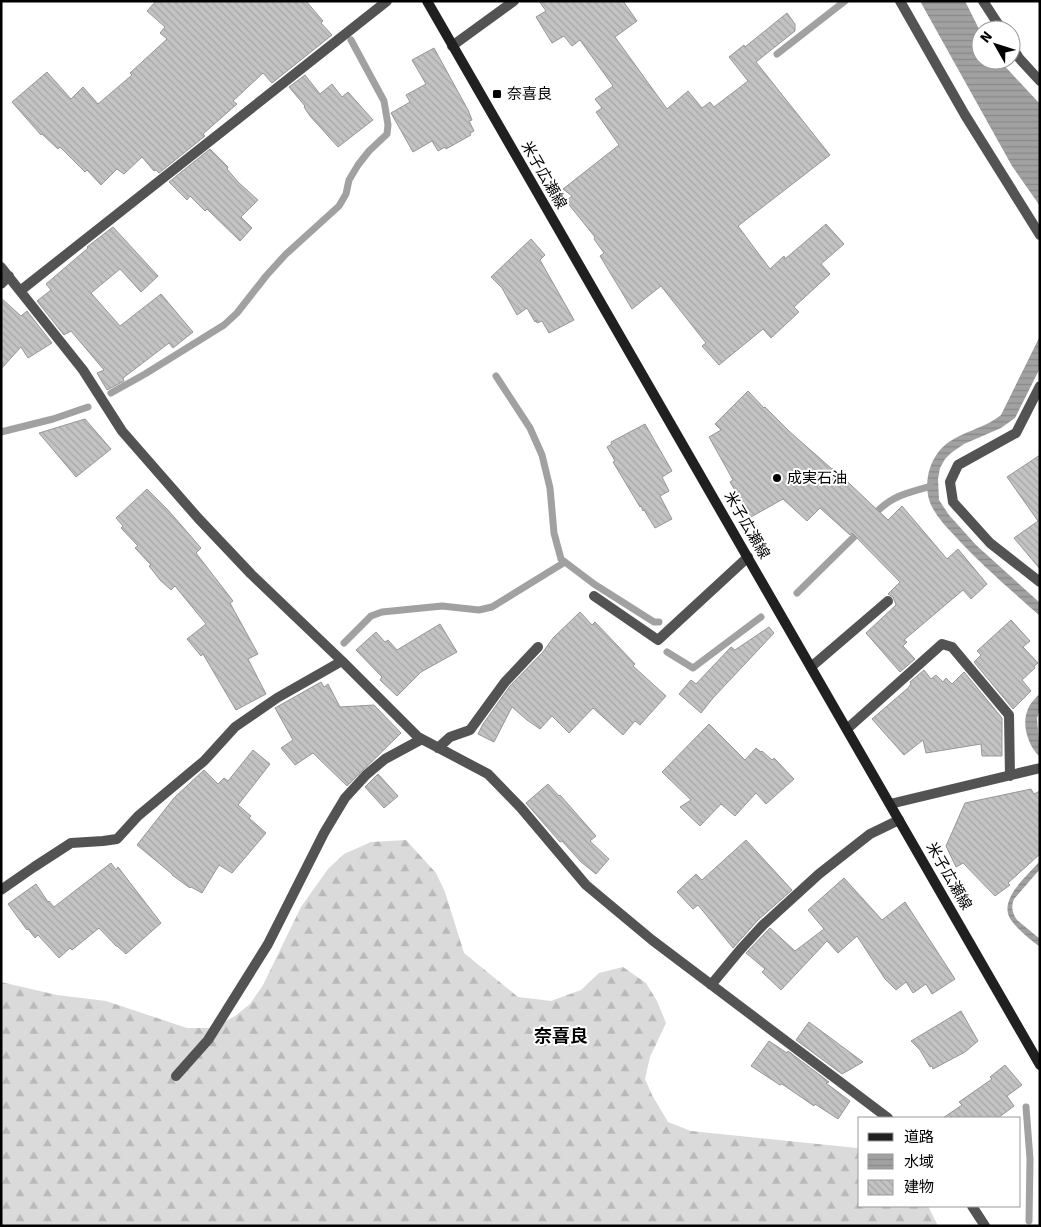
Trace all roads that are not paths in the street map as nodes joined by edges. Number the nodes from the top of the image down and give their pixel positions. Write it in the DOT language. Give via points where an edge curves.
graph roads {
  1 [pos="387,1"];
  2 [pos="427,1"];
  3 [pos="514,1"];
  4 [pos="900,1"];
  5 [pos="983,1"];
  6 [pos="995,20"];
  7 [pos="452,46"];
  8 [pos="1021,60"];
  9 [pos="1040,81"];
  10 [pos="1040,236"];
  11 [pos="1,267"];
  12 [pos="9,276"];
  13 [pos="1,284"];
  14 [pos="20,291"];
  15 [pos="1040,386"];
  16 [pos="748,557"];
  17 [pos="1040,582"];
  18 [pos="594,596"];
  19 [pos="888,601"];
  20 [pos="538,647"];
  21 [pos="342,661"];
  22 [pos="811,667"];
  23 [pos="847,729"];
  24 [pos="422,739"];
  25 [pos="438,748"];
  26 [pos="1040,768"];
  27 [pos="1010,776"];
  28 [pos="890,804"];
  29 [pos="899,820"];
  30 [pos="1,890"];
  31 [pos="711,985"];
  32 [pos="1040,1065"];
  33 [pos="176,1076"];
  34 [pos="887,1117"];
  35 [pos="973,1207"];
  36 [pos="985,1226"];
  1 -- 14 [label="street"];
  2 -- 7 [label="main road, 米子広瀬線"];
  3 -- 7 [label="street"];
  4 -- 10 [label="street" via="965,115"];
  5 -- 6 [label="street"];
  7 -- 16 [label="main road, 米子広瀬線"];
  8 -- 9 [label="street"];
  11 -- 12 [label="street"];
  12 -- 13 [label="street"];
  12 -- 14 [label="street"];
  14 -- 21 [label="street" via="83,370 122,431 251,574"];
  15 -- 17 [label="street" via="1016,433 958,466 950,482 954,502 990,543"];
  16 -- 18 [label="street" via="658,640"];
  16 -- 22 [label="main road, 米子広瀬線"];
  19 -- 22 [label="street"];
  20 -- 25 [label="street" via="505,682 470,730 450,737"];
  21 -- 24 [label="street"];
  21 -- 30 [label="street" via="276,698 235,727 204,761 138,816 117,839 71,843"];
  22 -- 23 [label="main road, 米子広瀬線"];
  23 -- 27 [label="street" via="942,644 952,647 1009,715"];
  23 -- 28 [label="main road, 米子広瀬線"];
  24 -- 25 [label="street"];
  24 -- 33 [label="street" via="385,759 345,798 324,832 268,944 208,1040"];
  25 -- 31 [label="street" via="488,774 586,885"];
  26 -- 27 [label="street"];
  27 -- 28 [label="street"];
  28 -- 29 [label="main road, 米子広瀬線"];
  29 -- 31 [label="street" via="870,834 820,874 763,925"];
  29 -- 32 [label="main road, 米子広瀬線"];
  31 -- 34 [label="street"];
  35 -- 36 [label="street"];
}
